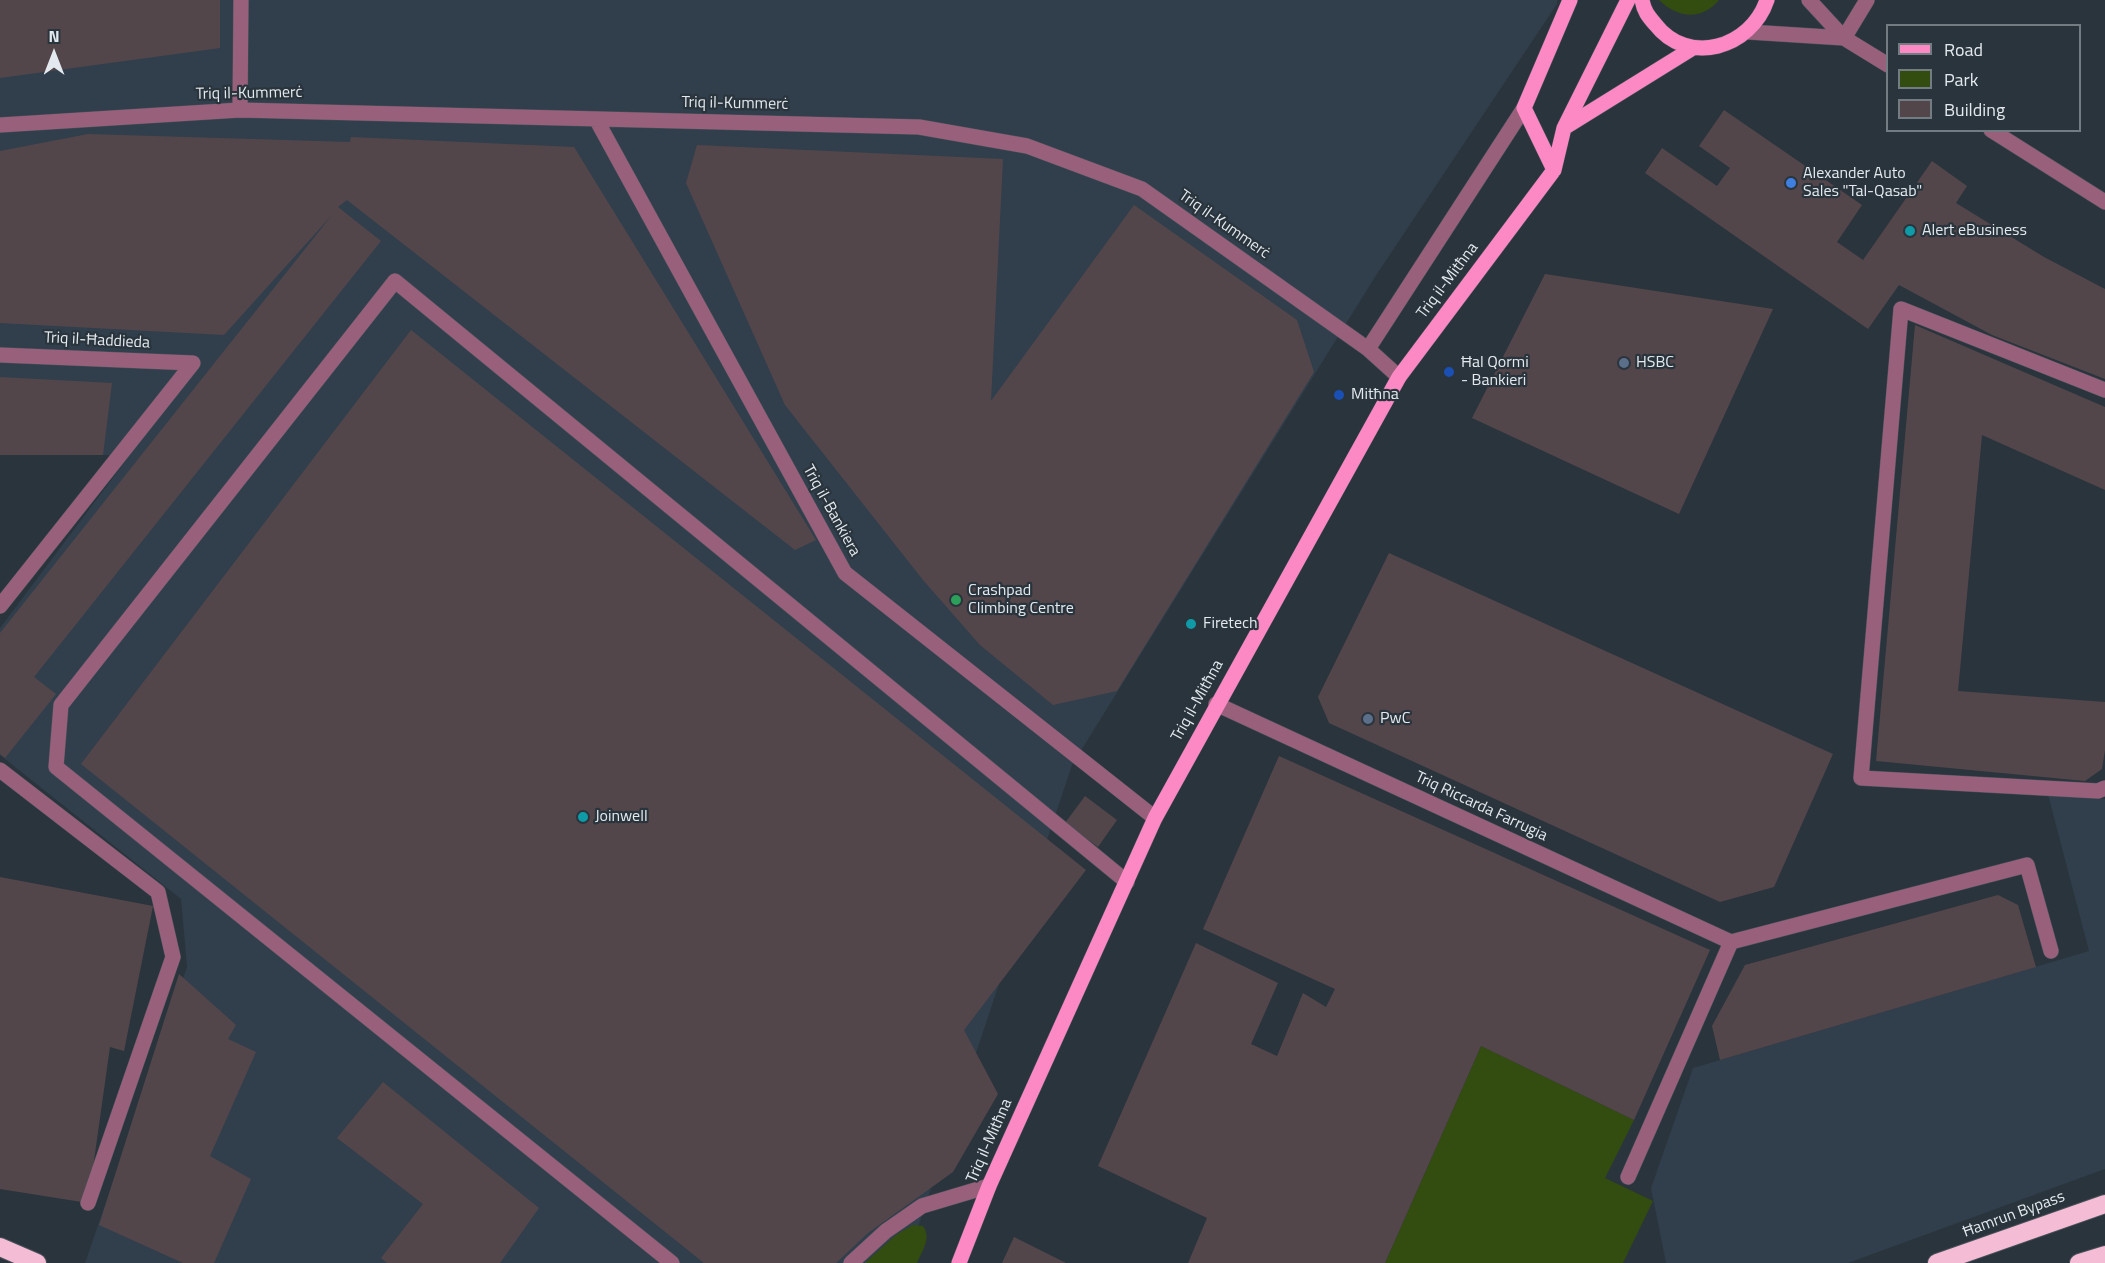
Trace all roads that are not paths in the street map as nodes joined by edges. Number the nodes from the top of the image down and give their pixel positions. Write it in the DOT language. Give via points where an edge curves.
graph roads {
  1 [pos="241,0"];
  2 [pos="1570,0"];
  3 [pos="1628,0"];
  4 [pos="1642,0"];
  5 [pos="1767,0"];
  6 [pos="1809,0"];
  7 [pos="1867,0"];
  8 [pos="1749,32"];
  9 [pos="1844,38"];
  10 [pos="1693,48"];
  11 [pos="1886,64"];
  12 [pos="1524,108"];
  13 [pos="240,110"];
  14 [pos="596,119"];
  15 [pos="0,125"];
  16 [pos="1564,128"];
  17 [pos="1994,132"];
  18 [pos="1554,170"];
  19 [pos="2105,202"];
  20 [pos="1368,349"];
  21 [pos="0,355"];
  22 [pos="1399,377"];
  23 [pos="2105,390"];
  24 [pos="0,606"];
  25 [pos="1216,704"];
  26 [pos="0,770"];
  27 [pos="2105,788"];
  28 [pos="1155,818"];
  29 [pos="1127,882"];
  30 [pos="1731,942"];
  31 [pos="2051,951"];
  32 [pos="1628,1177"];
  33 [pos="989,1186"];
  34 [pos="88,1203"];
  35 [pos="2105,1204"];
  36 [pos="0,1247"];
  37 [pos="2105,1255"];
  38 [pos="38,1263"];
  39 [pos="672,1263"];
  40 [pos="851,1263"];
  41 [pos="959,1263"];
  42 [pos="1937,1263"];
  43 [pos="2079,1263"];
  1 -- 13 [label="street"];
  2 -- 12 [label="main road"];
  3 -- 16 [label="main road, Triq il-Mitħna"];
  4 -- 10 [label="main road" via="1644,10 1663,35"];
  5 -- 8 [label="main road"];
  6 -- 9 [label="street"];
  7 -- 9 [label="street"];
  8 -- 9 [label="street"];
  8 -- 10 [label="main road" via="1723,46"];
  9 -- 11 [label="street"];
  10 -- 16 [label="main road"];
  12 -- 18 [label="main road"];
  12 -- 20 [label="street"];
  13 -- 14 [label="street, Triq il-Kummerċ"];
  13 -- 15 [label="street, Triq il-Kummerċ"];
  14 -- 20 [label="street, Triq il-Kummerċ" via="919,127 1027,146 1142,189"];
  14 -- 28 [label="street, Triq il-Bankiera" via="845,573"];
  16 -- 18 [label="main road, Triq il-Mitħna"];
  17 -- 19 [label="street"];
  18 -- 22 [label="main road, Triq il-Mitħna"];
  20 -- 22 [label="street, Triq il-Kummerċ"];
  21 -- 24 [label="street, Triq il-Ħaddieda" via="193,363"];
  22 -- 25 [label="main road, Triq il-Mitħna"];
  23 -- 27 [label="street" via="1901,309 1862,778 2098,791"];
  25 -- 28 [label="main road, Triq il-Mitħna"];
  25 -- 30 [label="street, Triq Riccarda Farrugia"];
  26 -- 34 [label="street" via="158,892 173,957"];
  28 -- 29 [label="main road, Triq il-Mitħna"];
  29 -- 33 [label="main road, Triq il-Mitħna"];
  29 -- 39 [label="street" via="395,281 62,705 56,767"];
  30 -- 31 [label="street" via="2027,865"];
  30 -- 32 [label="street"];
  33 -- 40 [label="street" via="922,1206 886,1231"];
  33 -- 41 [label="main road, Triq il-Mitħna"];
  35 -- 42 [label="highway, Ħamrun Bypass"];
  36 -- 38 [label="highway"];
  37 -- 43 [label="highway"];
}
